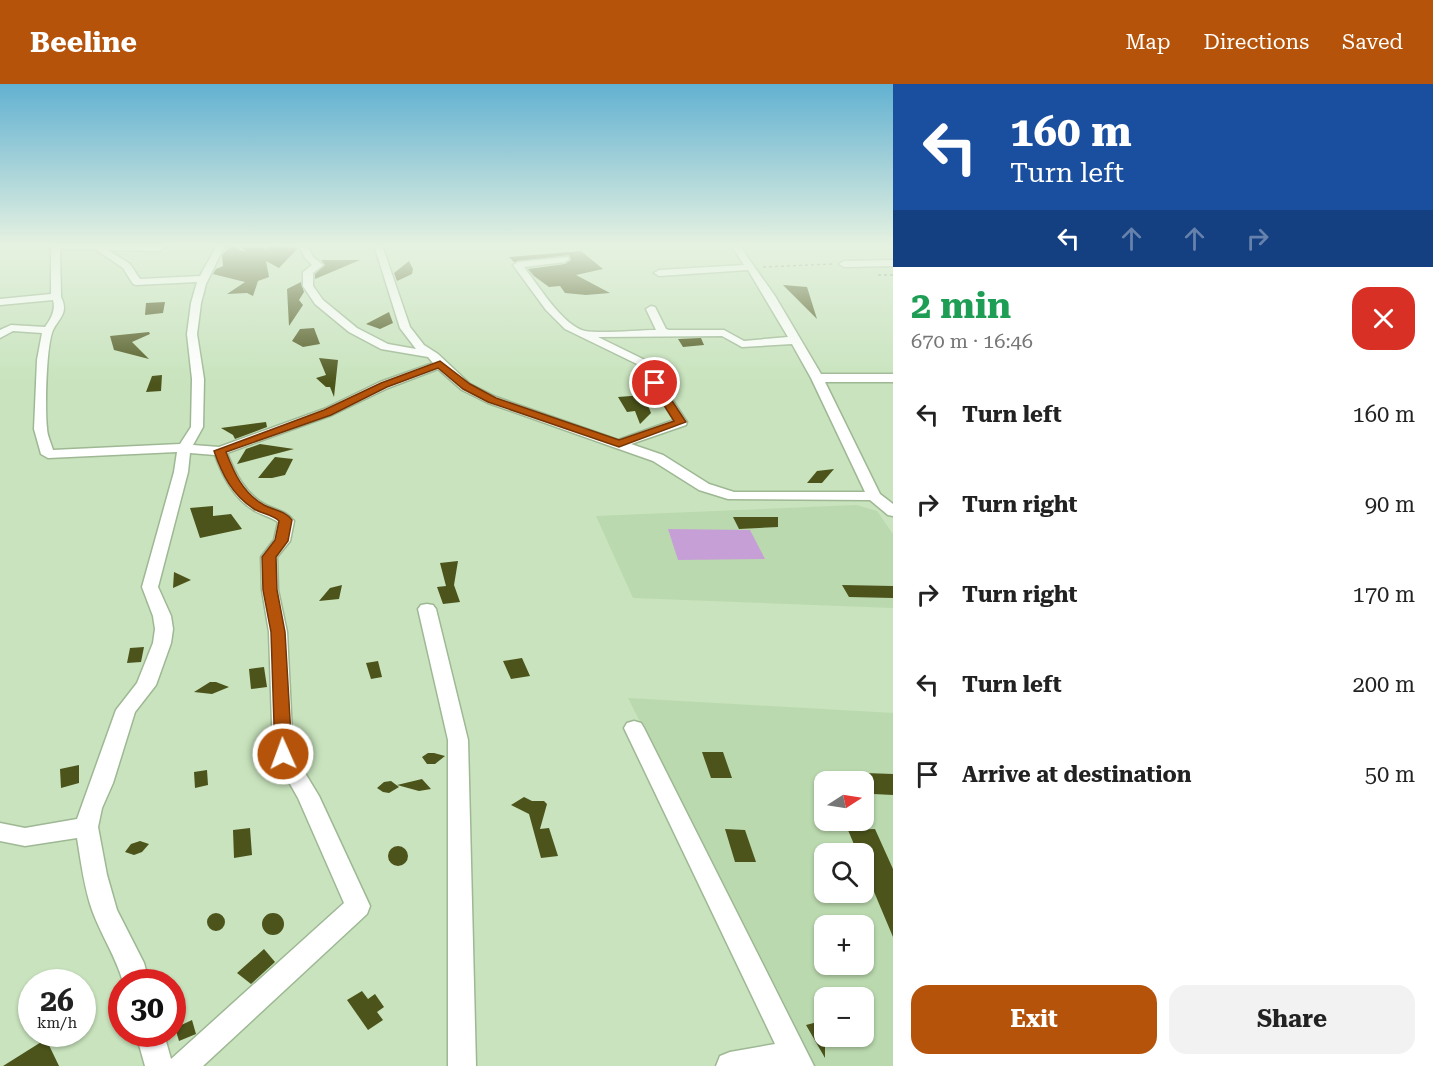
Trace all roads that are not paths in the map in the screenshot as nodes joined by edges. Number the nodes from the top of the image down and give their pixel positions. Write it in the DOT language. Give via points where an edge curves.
graph roads {
  1 [pos="56,291"];
  2 [pos="200,291"];
  3 [pos="311,291"];
  4 [pos="393,291"];
  5 [pos="537,291"];
  6 [pos="765,291"];
  7 [pos="56,297"];
  8 [pos="0,302"];
  9 [pos="651,309"];
  10 [pos="48,330"];
  11 [pos="668,333"];
  12 [pos="583,334"];
  13 [pos="0,335"];
  14 [pos="795,340"];
  15 [pos="437,360"];
  16 [pos="817,378"];
  17 [pos="893,378"];
  18 [pos="619,444"];
  19 [pos="184,448"];
  20 [pos="220,451"];
  21 [pos="874,496"];
  22 [pos="893,512"];
  23 [pos="427,609"];
  24 [pos="634,728"];
  25 [pos="87,827"];
  26 [pos="0,832"];
  27 [pos="133,969"];
  28 [pos="154,1047"];
  29 [pos="797,1060"];
  30 [pos="159,1066"];
  31 [pos="182,1066"];
  32 [pos="462,1066"];
  33 [pos="730,1066"];
  1 -- 7 [label="street"];
  2 -- 19 [label="street" via="192,334 198,379 197,427"];
  3 -- 15 [label="street" via="353,330 384,347"];
  4 -- 15 [label="street" via="405,328"];
  5 -- 12 [label="street" via="569,327"];
  6 -- 14 [label="street"];
  7 -- 8 [label="street"];
  7 -- 10 [label="street" via="57,319"];
  9 -- 11 [label="street" via="662,331"];
  10 -- 13 [label="street" via="11,328"];
  10 -- 19 [label="street" via="40,429 48,454"];
  11 -- 12 [label="street"];
  11 -- 14 [label="street" via="724,333 742,344"];
  12 -- 18 [label="street" via="643,363 681,422"];
  14 -- 16 [label="street"];
  15 -- 18 [label="street" via="466,387 492,400"];
  15 -- 20 [label="street" via="328,412"];
  16 -- 17 [label="street"];
  16 -- 21 [label="street"];
  18 -- 21 [label="street" via="658,458 716,492 733,496"];
  19 -- 20 [label="street"];
  19 -- 25 [label="street" via="150,587 162,616 162,643 146,685 126,710"];
  20 -- 31 [label="street" via="229,475 246,497 286,520 282,541 269,557 278,632 283,754 308,796 358,906"];
  21 -- 22 [label="street"];
  23 -- 32 [label="street" via="458,740"];
  24 -- 29 [label="street"];
  25 -- 26 [label="street" via="25,837"];
  25 -- 27 [label="street" via="94,875 105,911"];
  28 -- 30 [label="street"];
  29 -- 33 [label="street"];
}
